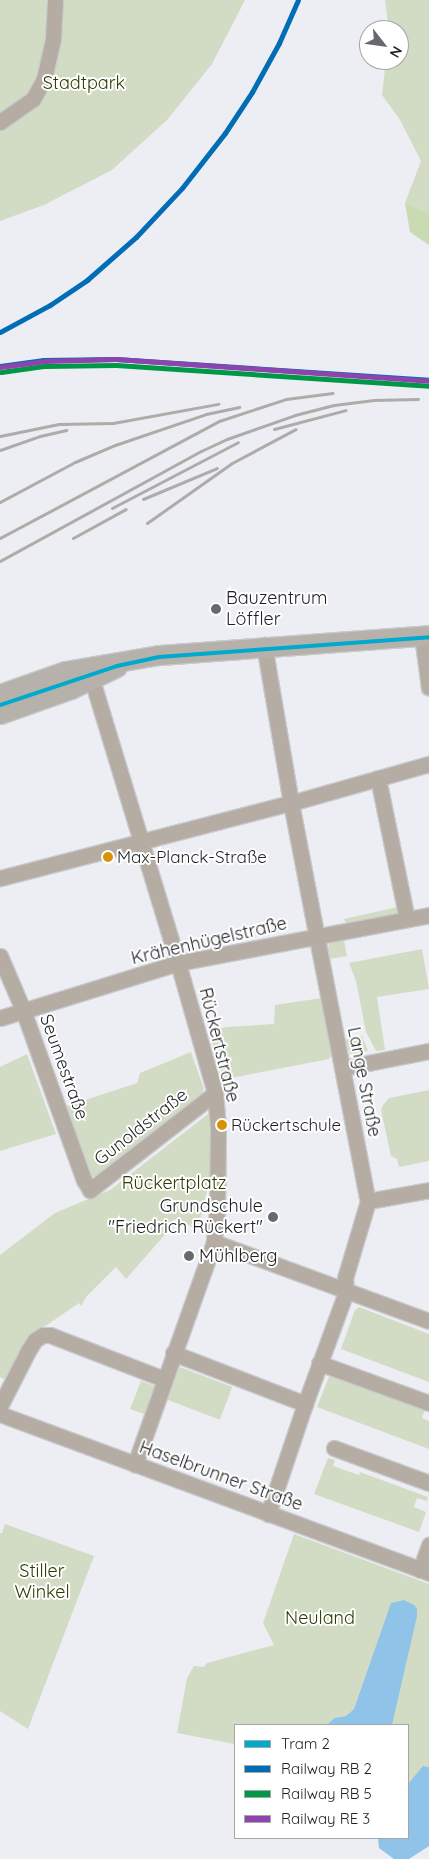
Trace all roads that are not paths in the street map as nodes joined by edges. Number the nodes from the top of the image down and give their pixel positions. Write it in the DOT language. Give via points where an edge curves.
graph roads {
  1 [pos="55,0"];
  2 [pos="0,122"];
  3 [pos="425,635"];
  4 [pos="264,645"];
  5 [pos="90,672"];
  6 [pos="429,688"];
  7 [pos="0,694"];
  8 [pos="0,714"];
  9 [pos="429,764"];
  10 [pos="378,778"];
  11 [pos="291,803"];
  12 [pos="141,842"];
  13 [pos="0,878"];
  14 [pos="429,915"];
  15 [pos="407,919"];
  16 [pos="316,936"];
  17 [pos="0,956"];
  18 [pos="178,963"];
  19 [pos="23,1010"];
  20 [pos="0,1018"];
  21 [pos="429,1051"];
  22 [pos="342,1068"];
  23 [pos="214,1093"];
  24 [pos="90,1190"];
  25 [pos="429,1190"];
  26 [pos="368,1201"];
  27 [pos="214,1242"];
  28 [pos="346,1292"];
  29 [pos="429,1321"];
  30 [pos="173,1353"];
  31 [pos="320,1363"];
  32 [pos="164,1379"];
  33 [pos="429,1403"];
  34 [pos="305,1404"];
  35 [pos="0,1406"];
  36 [pos="0,1414"];
  37 [pos="334,1448"];
  38 [pos="135,1464"];
  39 [pos="429,1483"];
  40 [pos="268,1514"];
  41 [pos="429,1545"];
  42 [pos="424,1571"];
  1 -- 2 [label="street" via="53,39 44,79 33,99"];
  3 -- 4 [label="main road"];
  3 -- 6 [label="street"];
  4 -- 5 [label="main road" via="127,661"];
  4 -- 11 [label="street, Lange Straße"];
  5 -- 7 [label="main road" via="65,671"];
  5 -- 8 [label="main road" via="71,689"];
  5 -- 12 [label="street, Rückertstraße"];
  9 -- 10 [label="street"];
  10 -- 11 [label="street"];
  10 -- 15 [label="street"];
  11 -- 12 [label="street"];
  11 -- 16 [label="street, Lange Straße"];
  12 -- 13 [label="street"];
  12 -- 18 [label="street, Rückertstraße"];
  14 -- 15 [label="street, Krähenhügelstraße"];
  15 -- 16 [label="street, Krähenhügelstraße"];
  16 -- 18 [label="street, Krähenhügelstraße"];
  16 -- 22 [label="street, Lange Straße"];
  17 -- 19 [label="street, Seumestraße"];
  18 -- 19 [label="street, Krähenhügelstraße"];
  18 -- 23 [label="street, Rückertstraße"];
  19 -- 20 [label="street, Krähenhügelstraße"];
  19 -- 24 [label="street, Seumestraße"];
  21 -- 22 [label="street"];
  22 -- 26 [label="street, Lange Straße"];
  23 -- 24 [label="street, Gunoldstraße"];
  23 -- 27 [label="street, Rückertstraße" via="218,1128 218,1211"];
  25 -- 26 [label="street"];
  26 -- 28 [label="street, Lange Straße" via="345,1278"];
  27 -- 28 [label="street"];
  27 -- 30 [label="street, Rückertstraße"];
  28 -- 29 [label="street"];
  28 -- 31 [label="street, Lange Straße"];
  30 -- 32 [label="street, Rückertstraße"];
  30 -- 34 [label="street"];
  31 -- 33 [label="street"];
  31 -- 34 [label="street, Lange Straße"];
  32 -- 35 [label="street" via="43,1335 34,1340"];
  32 -- 38 [label="street, Rückertstraße"];
  34 -- 40 [label="street, Lange Straße"];
  36 -- 38 [label="street, Haselbrunner Straße"];
  37 -- 39 [label="street"];
  38 -- 40 [label="street, Haselbrunner Straße"];
  40 -- 42 [label="street, Haselbrunner Straße"];
  41 -- 42 [label="street"];
}
